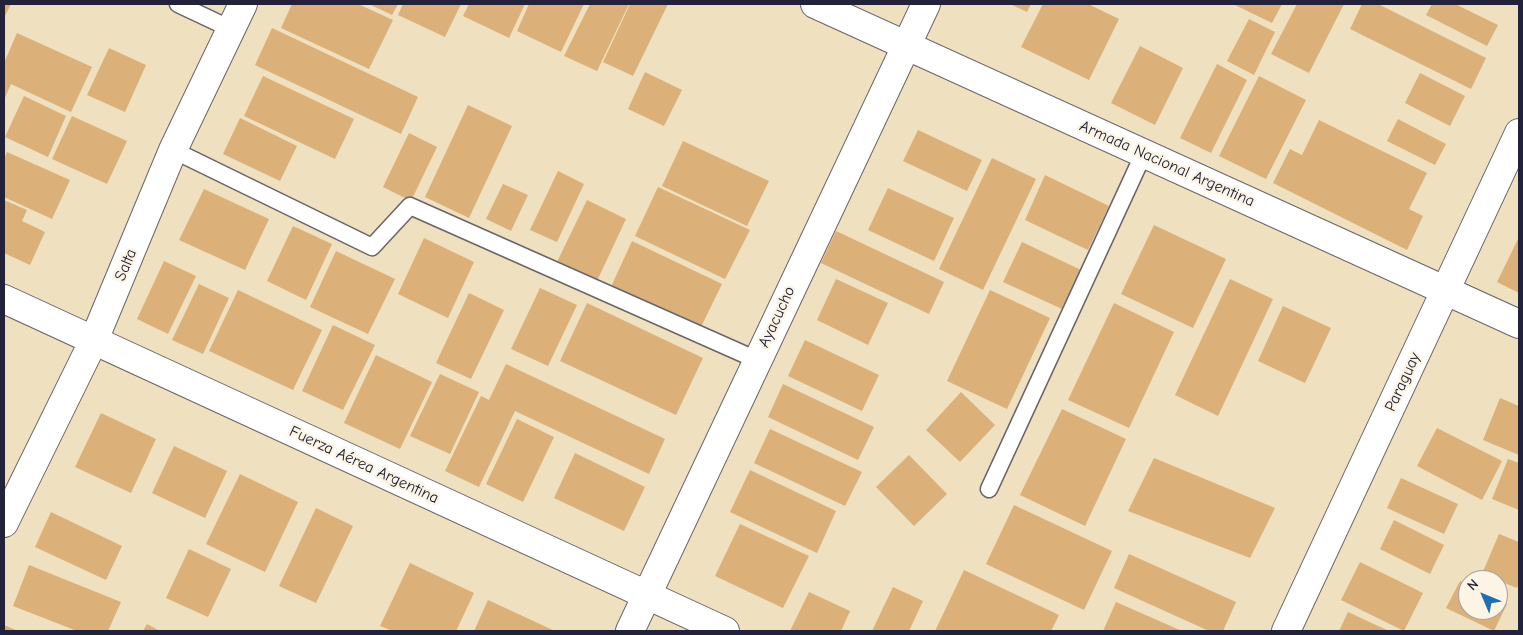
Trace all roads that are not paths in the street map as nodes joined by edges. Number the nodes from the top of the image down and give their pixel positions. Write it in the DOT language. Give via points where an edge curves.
graph roads {
  1 [pos="178,4"];
  2 [pos="243,4"];
  3 [pos="815,4"];
  4 [pos="926,4"];
  5 [pos="231,29"];
  6 [pos="905,46"];
  7 [pos="1519,133"];
  8 [pos="173,150"];
  9 [pos="1144,153"];
  10 [pos="1446,289"];
  11 [pos="4,299"];
  12 [pos="1519,324"];
  13 [pos="94,340"];
  14 [pos="757,360"];
  15 [pos="988,489"];
  16 [pos="4,523"];
  17 [pos="647,595"];
  18 [pos="630,631"];
  19 [pos="725,631"];
  20 [pos="1286,631"];
  1 -- 5 [label="lane"];
  2 -- 5 [label="street, Salta"];
  3 -- 6 [label="street, Armada Nacional Argentina"];
  4 -- 6 [label="street, Ayacucho"];
  5 -- 8 [label="street, Salta"];
  6 -- 9 [label="street, Armada Nacional Argentina"];
  6 -- 14 [label="street, Ayacucho"];
  7 -- 10 [label="street, Paraguay"];
  8 -- 13 [label="street, Salta"];
  8 -- 14 [label="lane" via="372,246 410,206"];
  9 -- 10 [label="street, Armada Nacional Argentina"];
  9 -- 15 [label="lane"];
  10 -- 12 [label="street, Armada Nacional Argentina"];
  10 -- 20 [label="street, Paraguay"];
  11 -- 13 [label="street, Fuerza Aérea Argentina"];
  13 -- 16 [label="street, Salta"];
  13 -- 17 [label="street, Fuerza Aérea Argentina"];
  14 -- 17 [label="street, Ayacucho"];
  17 -- 18 [label="street, Ayacucho"];
  17 -- 19 [label="street, Fuerza Aérea Argentina"];
}
